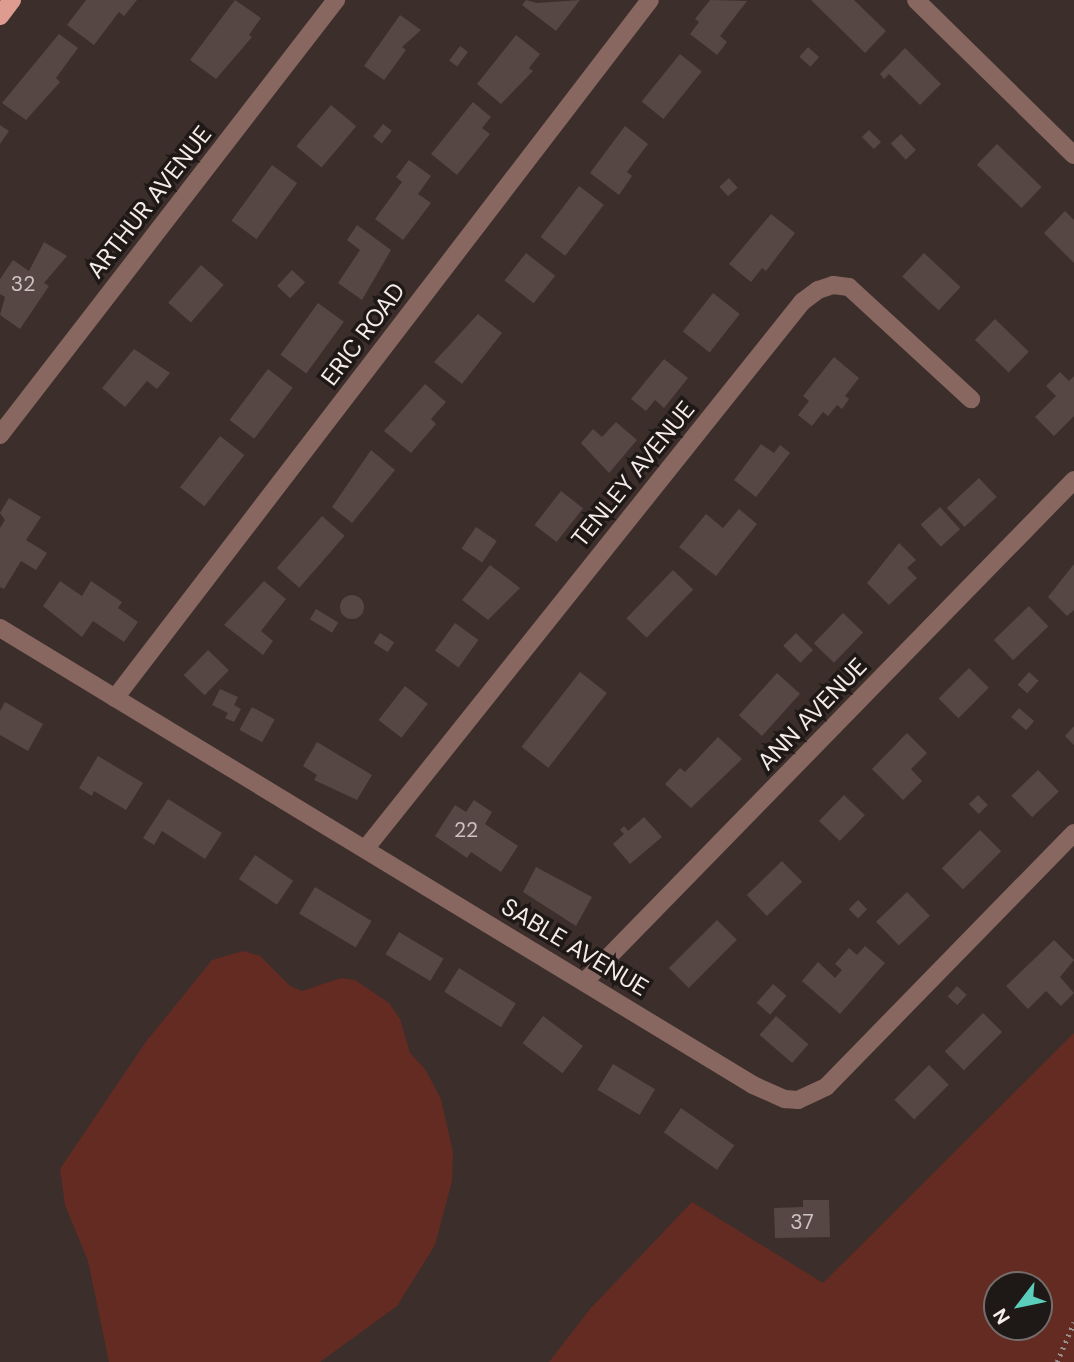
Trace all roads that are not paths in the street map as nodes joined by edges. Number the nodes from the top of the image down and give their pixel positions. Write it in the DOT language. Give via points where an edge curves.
graph roads {
  1 [pos="12,0"];
  2 [pos="336,0"];
  3 [pos="650,0"];
  4 [pos="916,0"];
  5 [pos="0,16"];
  6 [pos="1074,155"];
  7 [pos="971,399"];
  8 [pos="0,435"];
  9 [pos="1074,480"];
  10 [pos="0,628"];
  11 [pos="115,698"];
  12 [pos="1074,833"];
  13 [pos="366,848"];
  14 [pos="585,981"];
  1 -- 5 [label="main road"];
  2 -- 8 [label="street, ARTHUR AVENUE"];
  3 -- 11 [label="street, ERIC ROAD"];
  4 -- 6 [label="street"];
  7 -- 13 [label="street, TENLEY AVENUE" via="849,287 833,285 818,290 802,302"];
  9 -- 14 [label="street, ANN AVENUE"];
  10 -- 11 [label="street, SABLE AVENUE"];
  11 -- 13 [label="street, SABLE AVENUE"];
  12 -- 14 [label="street, SABLE AVENUE" via="825,1087 798,1100 779,1098 753,1085"];
  13 -- 14 [label="street, SABLE AVENUE"];
}
